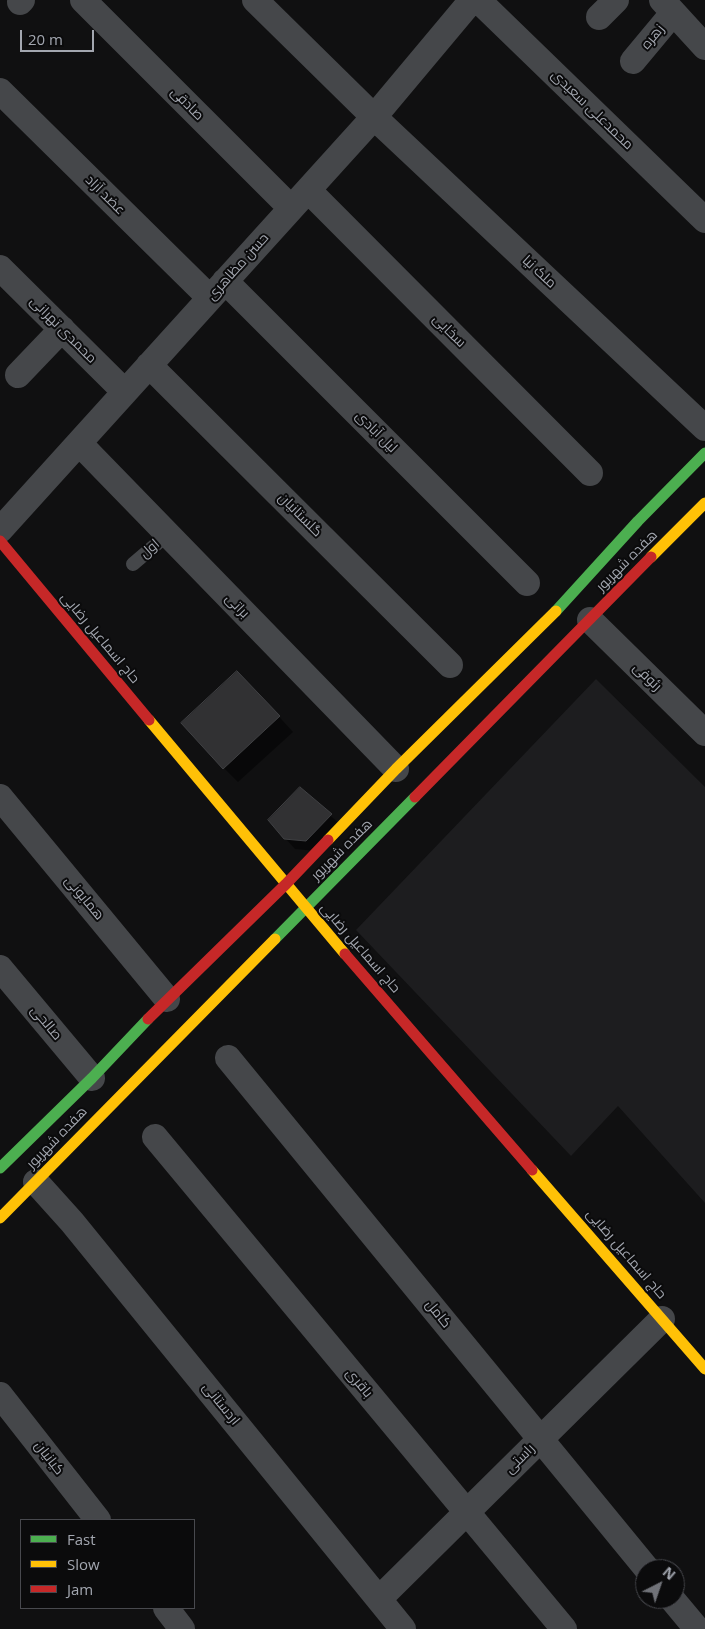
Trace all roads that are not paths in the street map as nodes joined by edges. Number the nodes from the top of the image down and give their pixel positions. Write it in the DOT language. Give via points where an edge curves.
graph roads {
  1 [pos="83,0"];
  2 [pos="255,0"];
  3 [pos="472,0"];
  4 [pos="478,0"];
  5 [pos="668,7"];
  6 [pos="705,48"];
  7 [pos="632,62"];
  8 [pos="0,91"];
  9 [pos="374,117"];
  10 [pos="299,199"];
  11 [pos="705,220"];
  12 [pos="4,280"];
  13 [pos="217,290"];
  14 [pos="62,329"];
  15 [pos="149,365"];
  16 [pos="18,375"];
  17 [pos="125,392"];
  18 [pos="705,428"];
  19 [pos="78,443"];
  20 [pos="705,454"];
  21 [pos="590,473"];
  22 [pos="705,502"];
  23 [pos="0,530"];
  24 [pos="167,534"];
  25 [pos="0,541"];
  26 [pos="133,564"];
  27 [pos="527,583"];
  28 [pos="590,620"];
  29 [pos="450,665"];
  30 [pos="705,733"];
  31 [pos="396,769"];
  32 [pos="0,797"];
  33 [pos="286,884"];
  34 [pos="306,908"];
  35 [pos="0,968"];
  36 [pos="167,999"];
  37 [pos="228,1058"];
  38 [pos="92,1078"];
  39 [pos="155,1137"];
  40 [pos="3,1159"];
  41 [pos="36,1182"];
  42 [pos="0,1218"];
  43 [pos="662,1319"];
  44 [pos="705,1369"];
  45 [pos="0,1395"];
  46 [pos="540,1439"];
  47 [pos="466,1512"];
  48 [pos="97,1519"];
  49 [pos="639,1559"];
  50 [pos="379,1599"];
  51 [pos="167,1609"];
  52 [pos="680,1609"];
  53 [pos="182,1629"];
  54 [pos="403,1629"];
  55 [pos="564,1629"];
  56 [pos="697,1629"];
  1 -- 10 [label="street, صادقی"];
  2 -- 9 [label="street, ملک نیا"];
  3 -- 9 [label="street, حسن مظاهری"];
  4 -- 11 [label="street, محمدعلی سعیدی"];
  5 -- 6 [label="street"];
  5 -- 7 [label="street, زهره"];
  8 -- 13 [label="street, عضد آزاد"];
  9 -- 10 [label="street, حسن مظاهری"];
  9 -- 18 [label="street, ملک نیا"];
  10 -- 13 [label="street, حسن مظاهری"];
  10 -- 21 [label="street, سخایی"];
  12 -- 14 [label="street, محمدی تهرانی"];
  13 -- 15 [label="street, حسن مظاهری"];
  13 -- 27 [label="street, لیل آبادی"];
  14 -- 16 [label="street"];
  14 -- 17 [label="street, محمدی تهرانی"];
  15 -- 17 [label="street, حسن مظاهری"];
  15 -- 29 [label="street, گلستانیان"];
  17 -- 19 [label="street, حسن مظاهری"];
  19 -- 23 [label="street, حسن مظاهری"];
  19 -- 24 [label="street, براتی"];
  20 -- 31 [label="main road, هفده شهریور" via="557,610"];
  22 -- 28 [label="main road, هفده شهریور"];
  24 -- 26 [label="lane, اول"];
  24 -- 31 [label="street, براتی"];
  25 -- 33 [label="main road, حاج اسماعیل رضایی"];
  28 -- 30 [label="street, رئوفی"];
  28 -- 34 [label="main road, هفده شهریور"];
  31 -- 33 [label="main road, هفده شهریور"];
  32 -- 36 [label="street, همایونی"];
  33 -- 34 [label="main road, حاج اسماعیل رضایی"];
  33 -- 36 [label="main road, هفده شهریور"];
  34 -- 41 [label="main road, هفده شهریور"];
  34 -- 43 [label="main road, حاج اسماعیل رضایی"];
  35 -- 38 [label="street, صالحی"];
  36 -- 38 [label="main road, هفده شهریور"];
  37 -- 46 [label="street, کامل"];
  38 -- 40 [label="main road, هفده شهریور"];
  39 -- 47 [label="street, باقری"];
  41 -- 42 [label="main road, هفده شهریور"];
  41 -- 50 [label="street, اردستانی"];
  43 -- 44 [label="main road, حاج اسماعیل رضایی"];
  43 -- 46 [label="street, راستی"];
  45 -- 48 [label="street, کیانیان"];
  46 -- 47 [label="street, راستی"];
  46 -- 49 [label="street, کامل"];
  47 -- 50 [label="street, راستی"];
  47 -- 55 [label="street, باقری"];
  50 -- 54 [label="street, اردستانی"];
  51 -- 53 [label="street"];
  52 -- 56 [label="street"];
}
